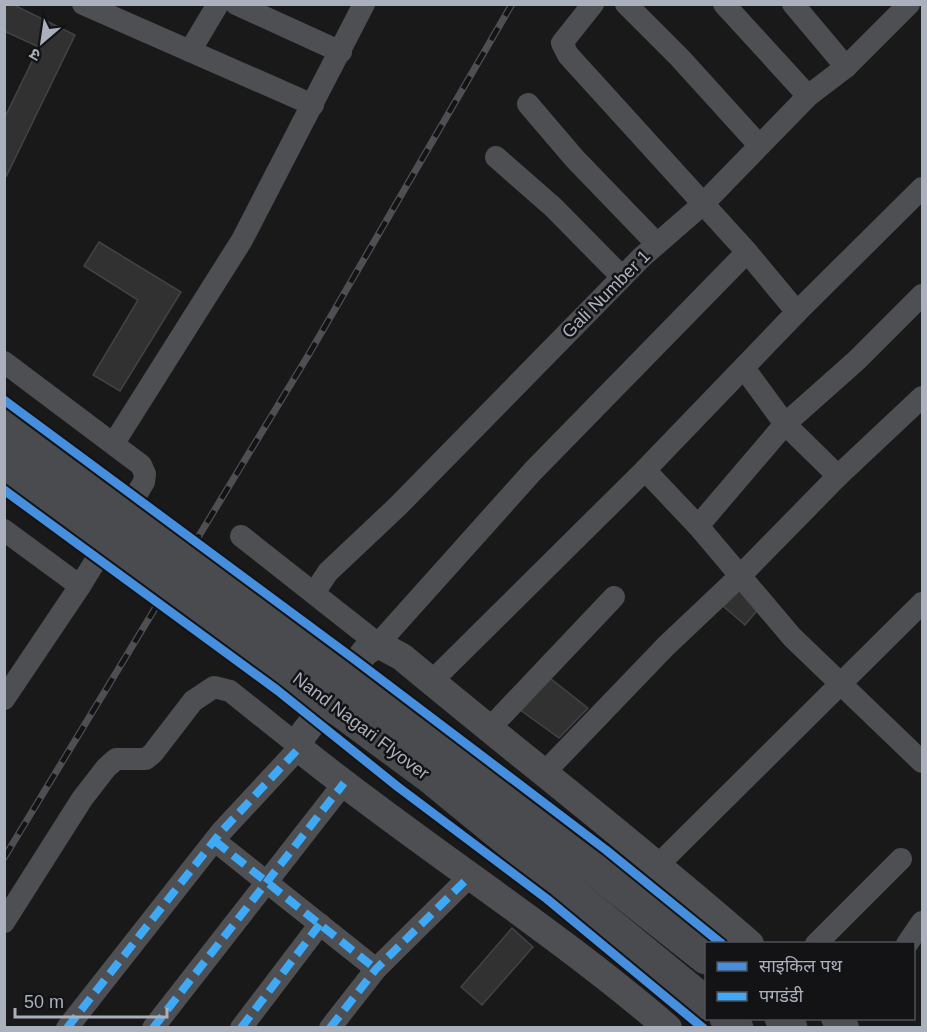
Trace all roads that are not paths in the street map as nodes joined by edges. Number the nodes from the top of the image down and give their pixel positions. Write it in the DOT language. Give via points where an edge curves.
graph roads {
  1 [pos="83,4"];
  2 [pos="218,4"];
  3 [pos="236,4"];
  4 [pos="363,4"];
  5 [pos="593,4"];
  6 [pos="626,4"];
  7 [pos="724,4"];
  8 [pos="793,4"];
  9 [pos="896,8"];
  10 [pos="190,51"];
  11 [pos="341,52"];
  12 [pos="846,67"];
  13 [pos="808,96"];
  14 [pos="528,104"];
  15 [pos="313,105"];
  16 [pos="759,145"];
  17 [pos="496,157"];
  18 [pos="922,188"];
  19 [pos="703,204"];
  20 [pos="657,244"];
  21 [pos="747,252"];
  22 [pos="622,277"];
  23 [pos="922,295"];
  24 [pos="797,312"];
  25 [pos="4,362"];
  26 [pos="744,368"];
  27 [pos="922,397"];
  28 [pos="785,424"];
  29 [pos="4,426"];
  30 [pos="114,443"];
  31 [pos="4,462"];
  32 [pos="645,470"];
  33 [pos="838,476"];
  34 [pos="698,526"];
  35 [pos="4,530"];
  36 [pos="241,536"];
  37 [pos="740,576"];
  38 [pos="80,586"];
  39 [pos="314,593"];
  40 [pos="614,597"];
  41 [pos="922,603"];
  42 [pos="378,644"];
  43 [pos="431,681"];
  44 [pos="841,683"];
  45 [pos="4,699"];
  46 [pos="490,728"];
  47 [pos="300,747"];
  48 [pos="922,762"];
  49 [pos="543,774"];
  50 [pos="344,783"];
  51 [pos="215,841"];
  52 [pos="901,859"];
  53 [pos="659,864"];
  54 [pos="470,876"];
  55 [pos="267,883"];
  56 [pos="4,922"];
  57 [pos="922,922"];
  58 [pos="320,924"];
  59 [pos="748,942"];
  60 [pos="818,942"];
  61 [pos="908,942"];
  62 [pos="705,957"];
  63 [pos="376,969"];
  64 [pos="705,1002"];
  65 [pos="659,1024"];
  66 [pos="67,1028"];
  67 [pos="153,1028"];
  68 [pos="241,1028"];
  69 [pos="330,1028"];
  1 -- 10 [label="street"];
  2 -- 10 [label="street"];
  3 -- 11 [label="street"];
  4 -- 11 [label="street"];
  5 -- 19 [label="street" via="562,43 568,55"];
  6 -- 16 [label="street"];
  7 -- 13 [label="street"];
  8 -- 12 [label="street"];
  9 -- 12 [label="street, Gali Number 1"];
  10 -- 15 [label="street"];
  11 -- 15 [label="street"];
  12 -- 13 [label="street, Gali Number 1"];
  13 -- 16 [label="street, Gali Number 1"];
  14 -- 20 [label="street"];
  15 -- 30 [label="street" via="242,240"];
  16 -- 19 [label="street, Gali Number 1"];
  17 -- 22 [label="street" via="553,207"];
  18 -- 24 [label="street"];
  19 -- 20 [label="street, Gali Number 1"];
  19 -- 21 [label="street"];
  20 -- 22 [label="street, Gali Number 1"];
  21 -- 24 [label="street"];
  21 -- 42 [label="street" via="533,471"];
  22 -- 39 [label="street, Gali Number 1" via="328,572"];
  23 -- 28 [label="street"];
  24 -- 26 [label="street"];
  25 -- 30 [label="street"];
  26 -- 28 [label="street"];
  26 -- 32 [label="street"];
  27 -- 33 [label="street"];
  28 -- 33 [label="street"];
  28 -- 34 [label="street"];
  29 -- 62 [label="highway, Nand Nagari Flyover, bridge" via="527,816"];
  30 -- 38 [label="street" via="141,465 144,482"];
  31 -- 64 [label="highway, Nand Nagari Flyover, bridge" via="430,777"];
  32 -- 34 [label="street"];
  32 -- 43 [label="street"];
  33 -- 37 [label="street"];
  34 -- 37 [label="street"];
  35 -- 38 [label="street"];
  36 -- 39 [label="street"];
  37 -- 44 [label="street" via="792,637"];
  37 -- 49 [label="street" via="658,654"];
  38 -- 45 [label="street"];
  39 -- 42 [label="street"];
  40 -- 46 [label="street"];
  41 -- 44 [label="street"];
  42 -- 43 [label="street" via="402,657"];
  42 -- 47 [label="street" via="365,652 302,736"];
  43 -- 46 [label="street"];
  44 -- 48 [label="street"];
  44 -- 53 [label="street"];
  46 -- 49 [label="street"];
  47 -- 50 [label="street"];
  47 -- 51 [label="street"];
  47 -- 56 [label="street" via="230,691 214,687 202,693 146,759 116,759 106,768"];
  49 -- 53 [label="street"];
  50 -- 54 [label="street"];
  50 -- 55 [label="street"];
  51 -- 55 [label="street"];
  51 -- 66 [label="street"];
  52 -- 60 [label="street"];
  53 -- 59 [label="street"];
  54 -- 63 [label="street"];
  54 -- 65 [label="street" via="527,916"];
  55 -- 58 [label="street"];
  55 -- 67 [label="street"];
  57 -- 61 [label="street"];
  58 -- 63 [label="street"];
  58 -- 68 [label="street"];
  63 -- 69 [label="street"];
}
